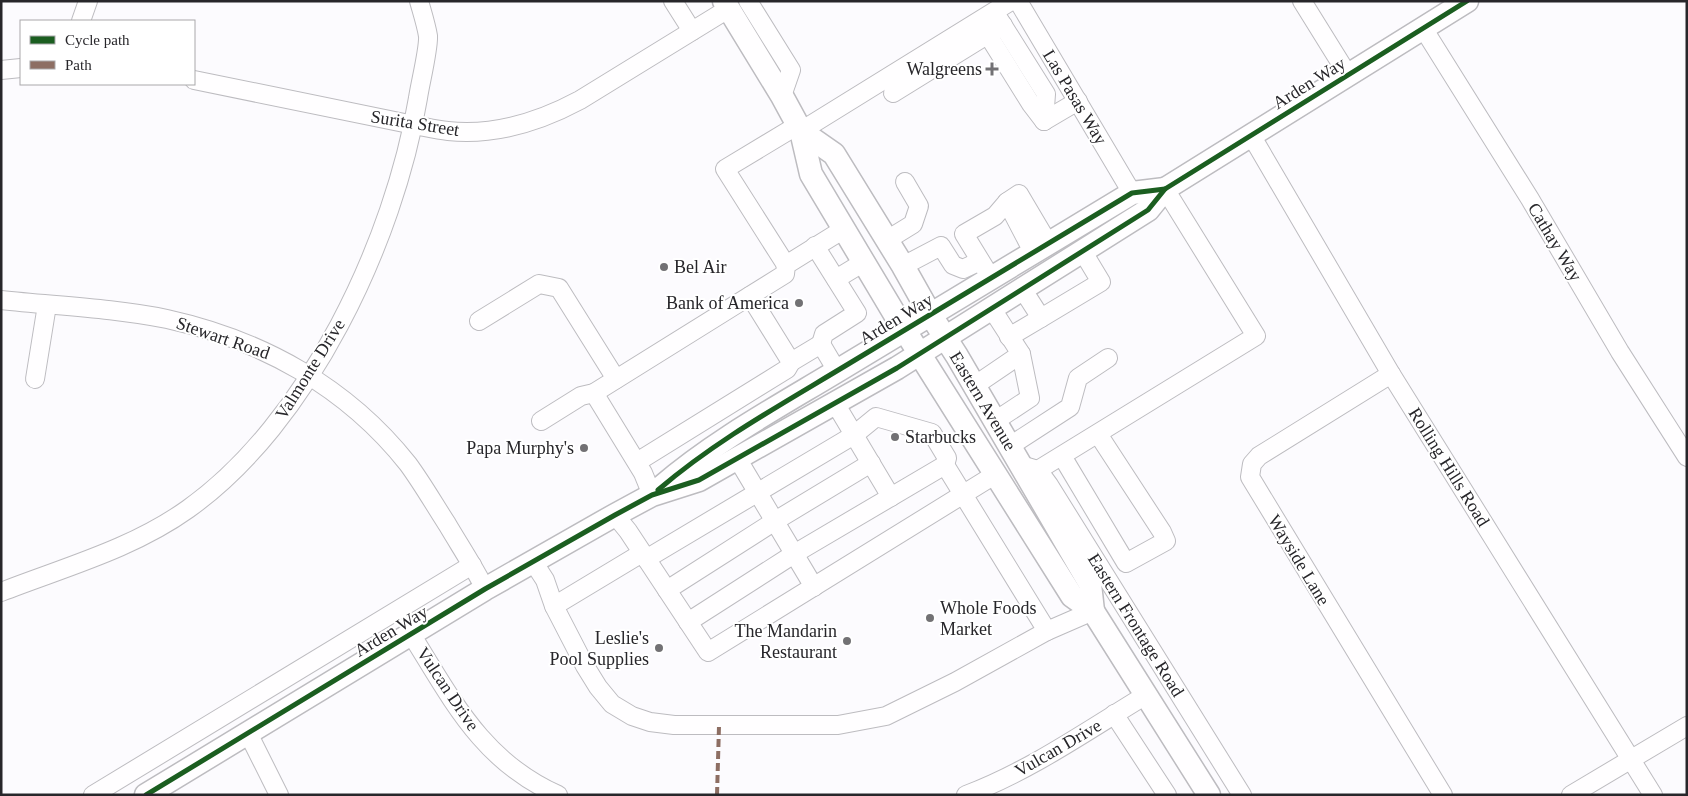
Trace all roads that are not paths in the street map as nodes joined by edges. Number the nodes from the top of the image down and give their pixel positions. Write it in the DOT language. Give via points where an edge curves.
graph roads {
  1 [pos="88,1"];
  2 [pos="418,1"];
  3 [pos="673,1"];
  4 [pos="1011,1"];
  5 [pos="1018,1"];
  6 [pos="1302,1"];
  7 [pos="1467,1"];
  8 [pos="733,4"];
  9 [pos="999,19"];
  10 [pos="81,20"];
  11 [pos="1423,28"];
  12 [pos="692,31"];
  13 [pos="988,35"];
  14 [pos="20,68"];
  15 [pos="1,70"];
  16 [pos="1348,75"];
  17 [pos="195,80"];
  18 [pos="893,93"];
  19 [pos="1078,102"];
  20 [pos="1044,121"];
  21 [pos="414,126"];
  22 [pos="799,128"];
  23 [pos="1252,135"];
  24 [pos="905,182"];
  25 [pos="1165,189"];
  26 [pos="1132,193"];
  27 [pos="844,228"];
  28 [pos="887,240"];
  29 [pos="970,244"];
  30 [pos="815,246"];
  31 [pos="1041,248"];
  32 [pos="1083,252"];
  33 [pos="948,257"];
  34 [pos="864,262"];
  35 [pos="786,265"];
  36 [pos="903,266"];
  37 [pos="985,269"];
  38 [pos="836,279"];
  39 [pos="1023,290"];
  40 [pos="750,296"];
  41 [pos="1,300"];
  42 [pos="48,305"];
  43 [pos="992,309"];
  44 [pos="930,314"];
  45 [pos="1041,318"];
  46 [pos="479,321"];
  47 [pos="905,329"];
  48 [pos="1009,337"];
  49 [pos="945,338"];
  50 [pos="820,344"];
  51 [pos="920,353"];
  52 [pos="1021,354"];
  53 [pos="1108,358"];
  54 [pos="789,366"];
  55 [pos="837,371"];
  56 [pos="1390,374"];
  57 [pos="310,375"];
  58 [pos="35,379"];
  59 [pos="616,379"];
  60 [pos="974,386"];
  61 [pos="802,392"];
  62 [pos="594,393"];
  63 [pos="835,403"];
  64 [pos="541,421"];
  65 [pos="995,421"];
  66 [pos="1098,434"];
  67 [pos="854,435"];
  68 [pos="1062,456"];
  69 [pos="1687,456"];
  70 [pos="737,458"];
  71 [pos="1024,460"];
  72 [pos="637,462"];
  73 [pos="871,463"];
  74 [pos="945,465"];
  75 [pos="996,474"];
  76 [pos="758,493"];
  77 [pos="652,495"];
  78 [pos="963,496"];
  79 [pos="891,497"];
  80 [pos="615,515"];
  81 [pos="775,521"];
  82 [pos="794,554"];
  83 [pos="644,556"];
  84 [pos="534,563"];
  85 [pos="472,565"];
  86 [pos="814,587"];
  87 [pos="486,590"];
  88 [pos="667,590"];
  89 [pos="1,592"];
  90 [pos="554,606"];
  91 [pos="1094,611"];
  92 [pos="688,622"];
  93 [pos="1048,630"];
  94 [pos="411,634"];
  95 [pos="1146,695"];
  96 [pos="1114,714"];
  97 [pos="1687,726"];
  98 [pos="248,733"];
  99 [pos="1631,760"];
  100 [pos="92,795"];
  101 [pos="146,795"];
  102 [pos="279,795"];
  103 [pos="558,795"];
  104 [pos="966,795"];
  105 [pos="1167,795"];
  106 [pos="1209,795"];
  107 [pos="1242,795"];
  108 [pos="1443,795"];
  109 [pos="1571,795"];
  110 [pos="1653,795"];
  1 -- 10 [label="street"];
  2 -- 21 [label="street, Valmonte Drive" via="428,37"];
  3 -- 12 [label="street"];
  4 -- 9 [label="street"];
  5 -- 19 [label="street, Las Pasas Way"];
  6 -- 16 [label="street"];
  7 -- 11 [label="main road, Arden Way"];
  8 -- 12 [label="street, Surita Street"];
  8 -- 22 [label="main road, Eastern Avenue"];
  9 -- 13 [label="street"];
  9 -- 20 [label="street" via="1046,94"];
  9 -- 22 [label="street"];
  11 -- 16 [label="main road, Arden Way"];
  11 -- 69 [label="street, Cathay Way"];
  12 -- 21 [label="street, Surita Street" via="580,100 538,120 471,132"];
  13 -- 18 [label="street"];
  13 -- 20 [label="street"];
  14 -- 15 [label="street"];
  16 -- 23 [label="main road, Arden Way"];
  17 -- 21 [label="street, Surita Street"];
  19 -- 20 [label="street"];
  19 -- 26 [label="street, Las Pasas Way"];
  21 -- 57 [label="street, Valmonte Drive" via="390,210 370,260 335,333"];
  22 -- 27 [label="main road, Eastern Avenue" via="811,174"];
  22 -- 28 [label="main road, Eastern Avenue" via="834,154"];
  22 -- 35 [label="street" via="725,169"];
  23 -- 25 [label="main road, Arden Way"];
  23 -- 56 [label="street, Rolling Hills Road"];
  24 -- 28 [label="street" via="919,206 913,224"];
  25 -- 26 [label="main road, Arden Way"];
  25 -- 32 [label="main road, Arden Way" via="1148,210"];
  25 -- 66 [label="street" via="1256,336"];
  26 -- 31 [label="main road, Arden Way"];
  27 -- 30 [label="street"];
  27 -- 34 [label="main road, Eastern Avenue"];
  28 -- 36 [label="main road, Eastern Avenue"];
  29 -- 31 [label="street" via="964,234 995,216 1007,202"];
  29 -- 33 [label="street"];
  29 -- 37 [label="street"];
  30 -- 35 [label="street"];
  30 -- 38 [label="street"];
  31 -- 37 [label="main road, Arden Way"];
  32 -- 39 [label="main road, Arden Way"];
  32 -- 45 [label="street" via="1101,282"];
  33 -- 36 [label="street" via="941,246"];
  33 -- 37 [label="street" via="953,266"];
  34 -- 38 [label="street"];
  34 -- 47 [label="main road, Eastern Avenue"];
  35 -- 40 [label="street" via="785,274"];
  36 -- 44 [label="main road, Eastern Avenue"];
  37 -- 44 [label="main road, Arden Way"];
  38 -- 50 [label="street" via="857,313 824,334"];
  39 -- 43 [label="main road, Arden Way"];
  39 -- 45 [label="street"];
  40 -- 54 [label="street"];
  40 -- 59 [label="street"];
  41 -- 42 [label="street, Stewart Road"];
  42 -- 57 [label="street, Stewart Road" via="132,313 198,327 246,342"];
  42 -- 58 [label="street"];
  43 -- 48 [label="street"];
  43 -- 49 [label="main road, Arden Way"];
  44 -- 47 [label="main road, Arden Way"];
  44 -- 49 [label="main road, Eastern Avenue"];
  45 -- 48 [label="street"];
  46 -- 59 [label="street" via="539,284 559,288"];
  47 -- 51 [label="main road, Eastern Avenue"];
  47 -- 55 [label="main road, Arden Way"];
  48 -- 52 [label="street"];
  49 -- 51 [label="main road, Arden Way"];
  49 -- 60 [label="main road, Eastern Avenue"];
  50 -- 54 [label="street"];
  50 -- 55 [label="street"];
  51 -- 63 [label="main road, Arden Way"];
  51 -- 75 [label="main road, Eastern Avenue"];
  52 -- 60 [label="street"];
  52 -- 65 [label="street" via="1030,398"];
  53 -- 71 [label="street" via="1078,378 1070,408"];
  54 -- 61 [label="street"];
  54 -- 72 [label="street"];
  55 -- 61 [label="main road, Arden Way"];
  56 -- 99 [label="street, Rolling Hills Road"];
  56 -- 108 [label="street, Wayside Lane" via="1259,456 1252,464 1250,478"];
  57 -- 85 [label="street, Stewart Road" via="363,415 408,464"];
  57 -- 89 [label="street, Valmonte Drive" via="259,445 188,510 115,550"];
  59 -- 62 [label="street"];
  60 -- 65 [label="main road, Eastern Avenue"];
  61 -- 77 [label="main road, Arden Way" via="725,438"];
  62 -- 64 [label="street" via="581,396"];
  62 -- 72 [label="street"];
  63 -- 67 [label="street"];
  63 -- 70 [label="main road, Arden Way"];
  65 -- 71 [label="main road, Eastern Avenue"];
  66 -- 68 [label="street"];
  66 -- 68 [label="street" via="1166,541 1126,563"];
  67 -- 73 [label="street"];
  67 -- 74 [label="street" via="876,417 932,433 947,458"];
  67 -- 76 [label="street"];
  68 -- 71 [label="street"];
  70 -- 76 [label="street"];
  70 -- 77 [label="main road, Arden Way" via="699,480"];
  71 -- 91 [label="main road, Eastern Avenue" via="1090,584"];
  71 -- 107 [label="street, Eastern Frontage Road" via="1049,485"];
  72 -- 77 [label="street"];
  73 -- 79 [label="street"];
  73 -- 81 [label="street"];
  74 -- 78 [label="street"];
  74 -- 79 [label="street"];
  75 -- 78 [label="street"];
  75 -- 91 [label="main road, Eastern Avenue" via="1072,596"];
  76 -- 81 [label="street"];
  76 -- 83 [label="street"];
  77 -- 80 [label="main road, Arden Way"];
  78 -- 86 [label="street"];
  78 -- 93 [label="street"];
  79 -- 82 [label="street"];
  80 -- 83 [label="street"];
  80 -- 84 [label="main road, Arden Way"];
  81 -- 82 [label="street"];
  81 -- 88 [label="street"];
  82 -- 86 [label="street"];
  82 -- 92 [label="street"];
  83 -- 88 [label="street"];
  83 -- 90 [label="street"];
  84 -- 87 [label="main road, Arden Way"];
  84 -- 90 [label="street" via="545,580"];
  85 -- 87 [label="street, Stewart Road"];
  85 -- 100 [label="street"];
  86 -- 92 [label="street" via="708,652"];
  87 -- 94 [label="main road, Arden Way"];
  88 -- 92 [label="street"];
  90 -- 93 [label="street" via="585,666 612,704 632,716 674,725 838,725 886,716"];
  91 -- 93 [label="street"];
  91 -- 95 [label="main road, Eastern Avenue"];
  94 -- 98 [label="main road, Arden Way"];
  94 -- 103 [label="street, Vulcan Drive" via="474,731 513,768"];
  95 -- 96 [label="street, Vulcan Drive"];
  95 -- 106 [label="main road, Eastern Avenue"];
  96 -- 104 [label="street, Vulcan Drive" via="1027,767"];
  96 -- 105 [label="street"];
  97 -- 99 [label="street"];
  98 -- 101 [label="main road, Arden Way"];
  98 -- 102 [label="street"];
  99 -- 109 [label="street"];
  99 -- 110 [label="street, Rolling Hills Road"];
}
